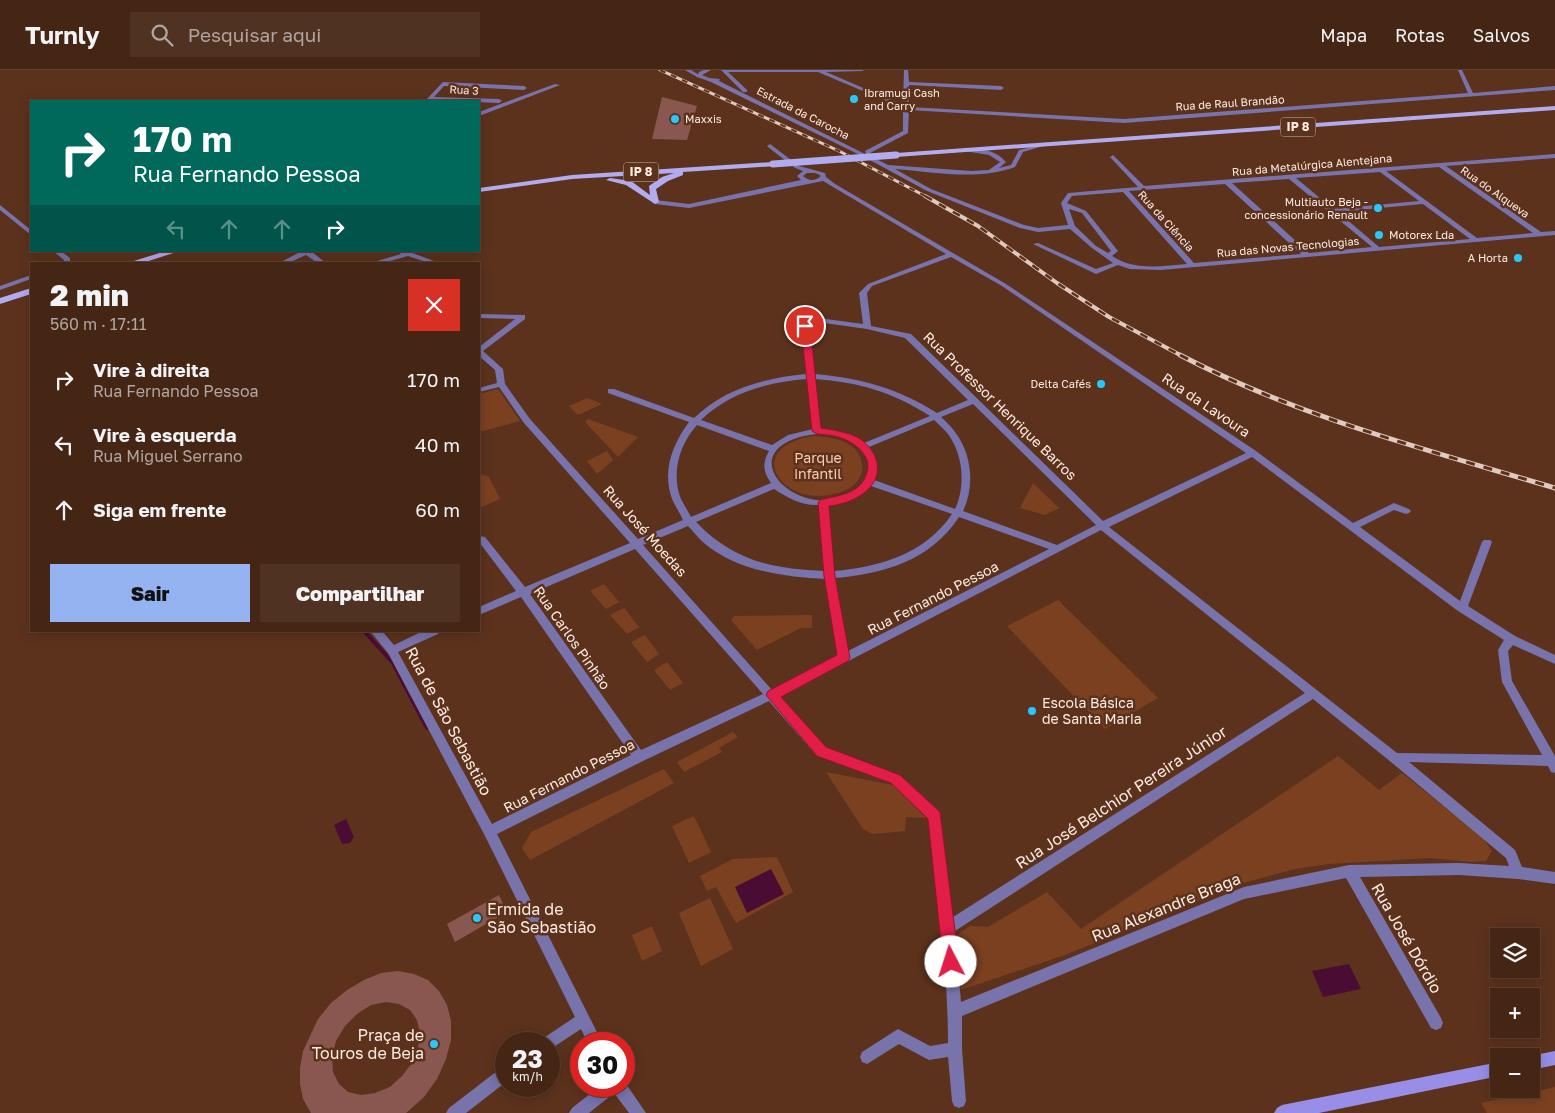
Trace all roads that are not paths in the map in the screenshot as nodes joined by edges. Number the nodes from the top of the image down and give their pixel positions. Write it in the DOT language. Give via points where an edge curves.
graph roads {
  1 [pos="689,70"];
  2 [pos="707,70"];
  3 [pos="862,70"];
  4 [pos="906,70"];
  5 [pos="1460,70"];
  6 [pos="820,71"];
  7 [pos="724,73"];
  8 [pos="699,76"];
  9 [pos="712,80"];
  10 [pos="907,83"];
  11 [pos="738,85"];
  12 [pos="557,86"];
  13 [pos="728,86"];
  14 [pos="524,88"];
  15 [pos="1001,88"];
  16 [pos="1555,88"];
  17 [pos="1471,94"];
  18 [pos="428,100"];
  19 [pos="755,100"];
  20 [pos="480,101"];
  21 [pos="498,101"];
  22 [pos="907,108"];
  23 [pos="1555,108"];
  24 [pos="480,114"];
  25 [pos="1041,145"];
  26 [pos="770,146"];
  27 [pos="966,150"];
  28 [pos="1555,156"];
  29 [pos="1113,157"];
  30 [pos="870,158"];
  31 [pos="772,164"];
  32 [pos="1440,165"];
  33 [pos="885,166"];
  34 [pos="797,168"];
  35 [pos="1380,169"];
  36 [pos="809,171"];
  37 [pos="989,171"];
  38 [pos="680,173"];
  39 [pos="642,174"];
  40 [pos="801,176"];
  41 [pos="1291,177"];
  42 [pos="820,179"];
  43 [pos="593,180"];
  44 [pos="807,181"];
  45 [pos="1227,182"];
  46 [pos="788,185"];
  47 [pos="509,186"];
  48 [pos="652,188"];
  49 [pos="1142,188"];
  50 [pos="639,189"];
  51 [pos="1124,189"];
  52 [pos="480,190"];
  53 [pos="655,202"];
  54 [pos="1425,202"];
  55 [pos="1066,206"];
  56 [pos="0,207"];
  57 [pos="1332,210"];
  58 [pos="1072,227"];
  59 [pos="30,232"];
  60 [pos="1555,233"];
  61 [pos="1539,234"];
  62 [pos="1476,240"];
  63 [pos="1036,244"];
  64 [pos="1378,249"];
  65 [pos="58,252"];
  66 [pos="172,252"];
  67 [pos="307,252"];
  68 [pos="404,252"];
  69 [pos="293,254"];
  70 [pos="953,254"];
  71 [pos="1307,255"];
  72 [pos="1108,256"];
  73 [pos="67,262"];
  74 [pos="135,262"];
  75 [pos="283,262"];
  76 [pos="321,262"];
  77 [pos="376,262"];
  78 [pos="433,262"];
  79 [pos="1118,263"];
  80 [pos="1192,265"];
  81 [pos="30,277"];
  82 [pos="0,288"];
  83 [pos="30,291"];
  84 [pos="0,301"];
  85 [pos="480,316"];
  86 [pos="867,327"];
  87 [pos="480,350"];
  88 [pos="482,359"];
  89 [pos="811,376"];
  90 [pos="501,384"];
  91 [pos="480,390"];
  92 [pos="611,391"];
  93 [pos="975,400"];
  94 [pos="936,417"];
  95 [pos="693,422"];
  96 [pos="817,431"];
  97 [pos="864,446"];
  98 [pos="772,449"];
  99 [pos="1253,453"];
  100 [pos="870,482"];
  101 [pos="775,485"];
  102 [pos="823,503"];
  103 [pos="1406,511"];
  104 [pos="957,514"];
  105 [pos="689,521"];
  106 [pos="1102,526"];
  107 [pos="1354,527"];
  108 [pos="480,539"];
  109 [pos="1487,542"];
  110 [pos="638,544"];
  111 [pos="1060,548"];
  112 [pos="830,576"];
  113 [pos="522,592"];
  114 [pos="1462,608"];
  115 [pos="480,611"];
  116 [pos="376,632"];
  117 [pos="432,632"];
  118 [pos="1511,639"];
  119 [pos="392,650"];
  120 [pos="844,658"];
  121 [pos="1555,660"];
  122 [pos="1312,694"];
  123 [pos="772,695"];
  124 [pos="639,756"];
  125 [pos="1395,758"];
  126 [pos="1554,763"];
  127 [pos="489,832"];
  128 [pos="1349,871"];
  129 [pos="1518,873"];
  130 [pos="1555,878"];
  131 [pos="948,928"];
  132 [pos="955,1012"];
  133 [pos="584,1019"];
  134 [pos="1436,1023"];
  135 [pos="590,1032"];
  136 [pos="560,1036"];
  137 [pos="955,1049"];
  138 [pos="866,1057"];
  139 [pos="1555,1058"];
  140 [pos="1540,1061"];
  141 [pos="1490,1071"];
  142 [pos="495,1081"];
  143 [pos="598,1097"];
  144 [pos="626,1097"];
  145 [pos="959,1101"];
  146 [pos="454,1113"];
  147 [pos="577,1113"];
  148 [pos="638,1113"];
  149 [pos="1282,1113"];
  1 -- 2 [label="street"];
  1 -- 8 [label="street, Estrada da Carocha"];
  2 -- 8 [label="street"];
  3 -- 6 [label="street"];
  4 -- 10 [label="street"];
  5 -- 17 [label="street"];
  6 -- 7 [label="street"];
  6 -- 22 [label="street, Rua de Raul Brandão"];
  7 -- 9 [label="street"];
  7 -- 11 [label="street"];
  7 -- 13 [label="street"];
  8 -- 9 [label="street, Estrada da Carocha"];
  9 -- 13 [label="street, Estrada da Carocha"];
  10 -- 15 [label="street"];
  10 -- 22 [label="street"];
  11 -- 13 [label="street"];
  11 -- 19 [label="street"];
  12 -- 24 [label="street"];
  13 -- 19 [label="street, Estrada da Carocha"];
  14 -- 18 [label="street" via="443,84"];
  16 -- 17 [label="street, Rua de Raul Brandão"];
  17 -- 22 [label="street, Rua de Raul Brandão" via="1124,121"];
  19 -- 30 [label="street, Estrada da Carocha"];
  20 -- 21 [label="street, Rua 3"];
  22 -- 30 [label="street" via="906,132 867,152"];
  23 -- 25 [label="main road, IP 8"];
  25 -- 27 [label="main road, IP 8"];
  25 -- 37 [label="street" via="1021,151 1008,169"];
  26 -- 34 [label="street"];
  27 -- 31 [label="main road, IP 8, bridge"];
  27 -- 37 [label="street" via="992,154 1001,159 1001,166"];
  28 -- 32 [label="street, Rua da Metalúrgica Alentejana"];
  29 -- 49 [label="street"];
  30 -- 33 [label="street, Estrada da Carocha"];
  31 -- 38 [label="main road, IP 8"];
  31 -- 39 [label="main road, IP 8"];
  32 -- 35 [label="street, Rua da Metalúrgica Alentejana"];
  32 -- 61 [label="street, Rua do Alqueva"];
  33 -- 37 [label="street"];
  33 -- 58 [label="street, Estrada da Carocha" via="934,192 1022,227 1038,230"];
  34 -- 36 [label="street"];
  34 -- 40 [label="street"];
  35 -- 41 [label="street, Rua da Metalúrgica Alentejana"];
  35 -- 54 [label="street"];
  36 -- 40 [label="street"];
  36 -- 42 [label="street" via="821,173"];
  38 -- 39 [label="main road, IP 8"];
  38 -- 48 [label="main road"];
  39 -- 43 [label="main road, IP 8"];
  39 -- 47 [label="main road, IP 8"];
  39 -- 48 [label="main road" via="651,178"];
  39 -- 50 [label="main road"];
  40 -- 44 [label="street"];
  40 -- 46 [label="street"];
  41 -- 45 [label="street, Rua da Metalúrgica Alentejana"];
  41 -- 57 [label="street"];
  42 -- 44 [label="street"];
  42 -- 70 [label="street, Rua da Lavoura"];
  43 -- 47 [label="main road, IP 8"];
  43 -- 50 [label="main road" via="628,182"];
  44 -- 46 [label="street"];
  45 -- 49 [label="street, Rua da Metalúrgica Alentejana"];
  45 -- 71 [label="street"];
  46 -- 53 [label="street" via="689,206"];
  47 -- 52 [label="main road, IP 8"];
  48 -- 53 [label="main road"];
  49 -- 51 [label="street, Rua da Metalúrgica Alentejana"];
  50 -- 53 [label="main road"];
  51 -- 55 [label="street, Rua da Metalúrgica Alentejana" via="1070,194 1064,203"];
  51 -- 80 [label="street, Rua da Ciência"];
  54 -- 57 [label="street"];
  54 -- 62 [label="street"];
  55 -- 58 [label="street"];
  55 -- 72 [label="street" via="1084,212 1115,251"];
  56 -- 59 [label="street"];
  57 -- 64 [label="street"];
  58 -- 72 [label="street, Rua das Novas Tecnologias" via="1094,248"];
  60 -- 61 [label="street, Rua das Novas Tecnologias"];
  61 -- 62 [label="street, Rua das Novas Tecnologias"];
  62 -- 64 [label="street, Rua das Novas Tecnologias"];
  63 -- 79 [label="street" via="1096,272"];
  64 -- 71 [label="street, Rua das Novas Tecnologias"];
  65 -- 73 [label="street" via="68,259"];
  66 -- 74 [label="main road"];
  67 -- 69 [label="street"];
  67 -- 76 [label="street"];
  68 -- 77 [label="street"];
  68 -- 78 [label="street"];
  69 -- 75 [label="street"];
  70 -- 86 [label="street" via="870,285 863,293"];
  70 -- 99 [label="street, Rua da Lavoura"];
  71 -- 80 [label="street, Rua das Novas Tecnologias"];
  72 -- 79 [label="street, Rua das Novas Tecnologias"];
  79 -- 80 [label="street, Rua das Novas Tecnologias" via="1130,268"];
  81 -- 82 [label="street"];
  83 -- 84 [label="main road"];
  85 -- 87 [label="street" via="522,317"];
  86 -- 89 [label="street, Rua Professor Henrique Barros" via="807,318 805,326"];
  86 -- 93 [label="street, Rua Professor Henrique Barros" via="908,336"];
  88 -- 90 [label="street, Rua José Moedas" via="499,369"];
  89 -- 94 [label="street" via="879,386"];
  89 -- 95 [label="street" via="765,382 744,389 707,409"];
  89 -- 96 [label="street"];
  90 -- 91 [label="street"];
  90 -- 110 [label="street, Rua José Moedas" via="527,421"];
  92 -- 95 [label="street"];
  93 -- 94 [label="street"];
  93 -- 106 [label="street, Rua Professor Henrique Barros"];
  94 -- 97 [label="street"];
  94 -- 104 [label="street" via="954,438 965,462 966,488"];
  95 -- 98 [label="street"];
  95 -- 105 [label="street" via="674,453 671,470 673,488"];
  96 -- 97 [label="street" via="848,436"];
  96 -- 98 [label="street" via="786,438"];
  97 -- 100 [label="street" via="872,460"];
  98 -- 101 [label="street" via="767,471"];
  99 -- 106 [label="street, Rua Fernando Pessoa"];
  99 -- 107 [label="street, Rua da Lavoura"];
  100 -- 102 [label="street" via="851,496"];
  100 -- 104 [label="street"];
  101 -- 102 [label="street" via="791,496"];
  101 -- 105 [label="street"];
  102 -- 112 [label="street"];
  103 -- 107 [label="street" via="1394,506"];
  104 -- 111 [label="street"];
  104 -- 112 [label="street" via="929,545 908,557 885,567"];
  105 -- 110 [label="street"];
  105 -- 112 [label="street" via="708,540 733,556 796,574"];
  106 -- 111 [label="street, Rua Fernando Pessoa"];
  106 -- 122 [label="street, Rua Professor Henrique Barros"];
  107 -- 114 [label="street, Rua da Lavoura"];
  108 -- 113 [label="street, Rua Carlos Pinhão"];
  109 -- 114 [label="street"];
  110 -- 113 [label="street"];
  110 -- 123 [label="street, Rua José Moedas"];
  111 -- 120 [label="street, Rua Fernando Pessoa"];
  112 -- 120 [label="street"];
  113 -- 115 [label="street"];
  113 -- 124 [label="street, Rua Carlos Pinhão"];
  114 -- 118 [label="street, Rua da Lavoura"];
  116 -- 119 [label="street, Rua de São Sebastião"];
  117 -- 119 [label="street"];
  118 -- 121 [label="street, Rua da Lavoura"];
  118 -- 126 [label="street" via="1503,650 1507,682"];
  119 -- 127 [label="street, Rua de São Sebastião"];
  120 -- 123 [label="street, Rua Fernando Pessoa"];
  122 -- 125 [label="street, Rua Professor Henrique Barros"];
  122 -- 131 [label="street, Rua José Belchior Pereira Júnior"];
  123 -- 124 [label="street, Rua Fernando Pessoa"];
  123 -- 131 [label="street, Rua José Moedas" via="821,752 895,779 935,816"];
  124 -- 127 [label="street, Rua Fernando Pessoa"];
  125 -- 126 [label="street"];
  125 -- 129 [label="street, Rua Professor Henrique Barros" via="1511,854"];
  127 -- 133 [label="street, Rua de São Sebastião"];
  128 -- 129 [label="street, Rua Alexandre Braga" via="1459,869"];
  128 -- 132 [label="street, Rua Alexandre Braga" via="1244,893"];
  128 -- 134 [label="street, Rua José Dórdio"];
  129 -- 130 [label="street, Rua Alexandre Braga"];
  131 -- 132 [label="street, Rua José Moedas"];
  132 -- 137 [label="street, Rua José Moedas"];
  133 -- 135 [label="street, Rua de São Sebastião"];
  133 -- 136 [label="street"];
  137 -- 138 [label="street" via="929,1053 898,1036"];
  137 -- 145 [label="street, Rua José Moedas"];
  139 -- 140 [label="main road"];
  141 -- 149 [label="main road"];
  142 -- 146 [label="street"];
  143 -- 147 [label="street"];
  144 -- 148 [label="street"];
}
